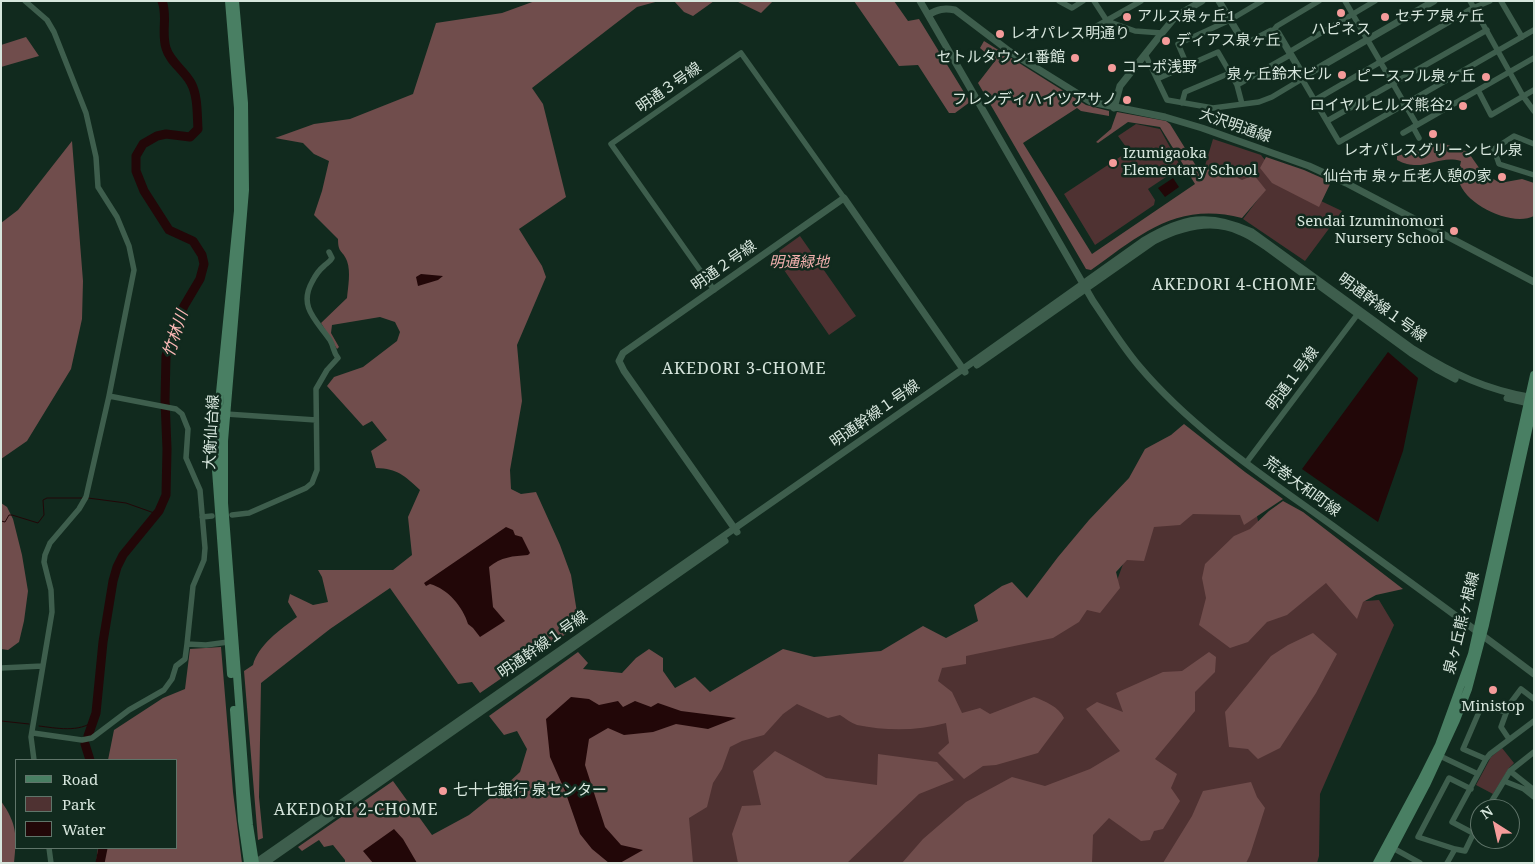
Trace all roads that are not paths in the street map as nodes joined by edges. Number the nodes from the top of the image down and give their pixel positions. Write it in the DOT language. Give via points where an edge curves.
graph roads {
  1 [pos="25,1"];
  2 [pos="229,1"];
  3 [pos="235,1"];
  4 [pos="920,1"];
  5 [pos="1059,1"];
  6 [pos="1083,1"];
  7 [pos="1094,1"];
  8 [pos="1141,1"];
  9 [pos="1202,1"];
  10 [pos="1219,1"];
  11 [pos="1262,1"];
  12 [pos="1320,1"];
  13 [pos="1346,1"];
  14 [pos="1376,1"];
  15 [pos="1434,1"];
  16 [pos="1470,1"];
  17 [pos="1490,1"];
  18 [pos="1501,1"];
  19 [pos="1473,8"];
  20 [pos="928,14"];
  21 [pos="1353,14"];
  22 [pos="1230,20"];
  23 [pos="1107,21"];
  24 [pos="1487,30"];
  25 [pos="1534,30"];
  26 [pos="1088,31"];
  27 [pos="1273,31"];
  28 [pos="1162,33"];
  29 [pos="1522,37"];
  30 [pos="1367,40"];
  31 [pos="1498,51"];
  32 [pos="1290,53"];
  33 [pos="1144,54"];
  34 [pos="1534,58"];
  35 [pos="1380,62"];
  36 [pos="1187,65"];
  37 [pos="1510,72"];
  38 [pos="1230,73"];
  39 [pos="1303,76"];
  40 [pos="1157,79"];
  41 [pos="1392,83"];
  42 [pos="1237,85"];
  43 [pos="1478,90"];
  44 [pos="1534,90"];
  45 [pos="1523,96"];
  46 [pos="1315,100"];
  47 [pos="1182,103"];
  48 [pos="1242,104"];
  49 [pos="1405,104"];
  50 [pos="1114,108"];
  51 [pos="1534,111"];
  52 [pos="1327,121"];
  53 [pos="1415,126"];
  54 [pos="1403,133"];
  55 [pos="1419,138"];
  56 [pos="1534,144"];
  57 [pos="1534,175"];
  58 [pos="844,198"];
  59 [pos="329,252"];
  60 [pos="1534,282"];
  61 [pos="1085,286"];
  62 [pos="714,290"];
  63 [pos="1359,312"];
  64 [pos="964,371"];
  65 [pos="1534,375"];
  66 [pos="109,396"];
  67 [pos="1531,401"];
  68 [pos="226,414"];
  69 [pos="316,420"];
  70 [pos="1246,463"];
  71 [pos="232,515"];
  72 [pos="212,516"];
  73 [pos="202,518"];
  74 [pos="736,530"];
  75 [pos="1480,633"];
  76 [pos="228,642"];
  77 [pos="187,644"];
  78 [pos="44,666"];
  79 [pos="1,668"];
  80 [pos="1534,674"];
  81 [pos="1534,699"];
  82 [pos="1506,712"];
  83 [pos="1533,722"];
  84 [pos="33,733"];
  85 [pos="1509,739"];
  86 [pos="1534,752"];
  87 [pos="1440,756"];
  88 [pos="34,759"];
  89 [pos="1486,759"];
  90 [pos="1510,770"];
  91 [pos="1478,774"];
  92 [pos="1504,781"];
  93 [pos="1532,787"];
  94 [pos="1471,789"];
  95 [pos="1534,797"];
  96 [pos="1493,799"];
  97 [pos="1470,831"];
  98 [pos="1470,840"];
  99 [pos="1390,846"];
  100 [pos="49,849"];
  101 [pos="1454,849"];
  102 [pos="1408,860"];
  103 [pos="51,863"];
  104 [pos="248,863"];
  105 [pos="255,863"];
  106 [pos="265,863"];
  107 [pos="1377,863"];
  108 [pos="1385,863"];
  109 [pos="1420,863"];
  110 [pos="1447,863"];
  1 -- 66 [label="street" via="47,20 54,32 86,113 96,157 98,187 117,217 129,246 134,270"];
  2 -- 76 [label="main road, 大衡仙台線" via="238,108 238,211 219,404 216,470"];
  3 -- 68 [label="main road, 大衡仙台線" via="244,103 245,190"];
  4 -- 20 [label="street, 荒巻大和町線"];
  5 -- 6 [label="street" via="1072,8"];
  7 -- 23 [label="street"];
  8 -- 23 [label="street"];
  9 -- 28 [label="street" via="1176,16"];
  10 -- 22 [label="street"];
  11 -- 22 [label="street"];
  12 -- 27 [label="street" via="1276,26"];
  13 -- 21 [label="street"];
  14 -- 21 [label="street"];
  15 -- 30 [label="street"];
  16 -- 19 [label="street"];
  17 -- 19 [label="street"];
  18 -- 29 [label="street"];
  19 -- 24 [label="street"];
  19 -- 35 [label="street"];
  20 -- 50 [label="street, 大沢明通線" via="945,8 955,10 1009,51 1091,102"];
  20 -- 61 [label="street, 荒巻大和町線"];
  21 -- 30 [label="street"];
  21 -- 32 [label="street"];
  22 -- 27 [label="street" via="1244,43"];
  22 -- 36 [label="street" via="1178,44"];
  23 -- 26 [label="street"];
  23 -- 28 [label="street" via="1135,31"];
  24 -- 31 [label="street"];
  24 -- 41 [label="street"];
  25 -- 29 [label="street"];
  27 -- 32 [label="street"];
  28 -- 33 [label="street"];
  29 -- 31 [label="street"];
  30 -- 35 [label="street"];
  30 -- 39 [label="street"];
  31 -- 37 [label="street"];
  31 -- 49 [label="street"];
  32 -- 39 [label="street"];
  32 -- 42 [label="street"];
  33 -- 40 [label="street"];
  33 -- 50 [label="street" via="1120,86"];
  34 -- 37 [label="street"];
  35 -- 41 [label="street"];
  35 -- 46 [label="street"];
  36 -- 38 [label="street" via="1218,52"];
  36 -- 40 [label="street"];
  37 -- 43 [label="street"];
  37 -- 45 [label="street"];
  38 -- 42 [label="street"];
  38 -- 47 [label="street" via="1185,92"];
  39 -- 46 [label="street"];
  39 -- 48 [label="street" via="1272,97"];
  40 -- 47 [label="street" via="1167,100"];
  41 -- 49 [label="street"];
  41 -- 52 [label="street"];
  42 -- 48 [label="street"];
  43 -- 45 [label="street" via="1491,115"];
  43 -- 53 [label="street"];
  44 -- 45 [label="street"];
  45 -- 51 [label="street"];
  46 -- 52 [label="street"];
  47 -- 48 [label="street" via="1213,108"];
  49 -- 52 [label="street" via="1339,142"];
  49 -- 53 [label="street"];
  50 -- 60 [label="street, 大沢明通線" via="1165,117 1202,128 1309,166"];
  53 -- 54 [label="street"];
  53 -- 55 [label="street"];
  56 -- 57 [label="street" via="1514,136 1494,149 1499,164"];
  58 -- 62 [label="street, 明通２号線"];
  58 -- 62 [label="street, 明通３号線" via="741,52 684,92 611,144"];
  58 -- 64 [label="street"];
  59 -- 69 [label="street" via="331,261 313,280 306,302 338,358 316,389"];
  61 -- 63 [label="street, 明通幹線１号線" via="1170,232 1204,224 1242,232"];
  61 -- 64 [label="street, 明通幹線１号線"];
  61 -- 70 [label="street, 荒巻大和町線" via="1138,365 1187,416"];
  62 -- 74 [label="street, 明通２号線" via="623,353 619,361"];
  63 -- 67 [label="street, 明通幹線１号線" via="1411,353 1461,382 1495,394"];
  63 -- 70 [label="street, 明通１号線"];
  64 -- 74 [label="street, 明通幹線１号線"];
  65 -- 67 [label="main road, 泉ヶ丘熊ヶ根線"];
  66 -- 73 [label="street" via="170,407 186,421 186,458 200,490"];
  66 -- 78 [label="street" via="86,497 50,543 45,555 52,607"];
  67 -- 75 [label="main road, 泉ヶ丘熊ヶ根線"];
  68 -- 69 [label="street"];
  68 -- 105 [label="main road, 大衡仙台線" via="224,503 246,802"];
  69 -- 71 [label="street" via="317,470 312,483 249,512"];
  70 -- 75 [label="street, 荒巻大和町線"];
  72 -- 73 [label="street"];
  73 -- 77 [label="street" via="204,560 193,586"];
  74 -- 105 [label="street, 明通幹線１号線"];
  74 -- 106 [label="street"];
  75 -- 80 [label="street, 荒巻大和町線"];
  75 -- 87 [label="main road, 泉ヶ丘熊ヶ根線" via="1468,689"];
  75 -- 99 [label="main road, 泉ヶ丘熊ヶ根線" via="1442,736"];
  76 -- 77 [label="street"];
  76 -- 104 [label="main road, 大衡仙台線"];
  77 -- 84 [label="street" via="185,659 176,666 166,688 96,735 82,740"];
  78 -- 79 [label="street"];
  78 -- 84 [label="street"];
  81 -- 82 [label="street" via="1521,689"];
  82 -- 85 [label="street" via="1501,727"];
  82 -- 89 [label="street" via="1482,705 1463,748"];
  83 -- 85 [label="street"];
  84 -- 88 [label="street"];
  85 -- 89 [label="street"];
  86 -- 90 [label="street"];
  87 -- 91 [label="street"];
  87 -- 99 [label="main road, 泉ヶ丘熊ヶ根線"];
  89 -- 91 [label="street"];
  90 -- 92 [label="street"];
  90 -- 93 [label="street"];
  91 -- 94 [label="street"];
  92 -- 95 [label="street"];
  92 -- 96 [label="street"];
  94 -- 97 [label="street" via="1452,822"];
  94 -- 101 [label="street" via="1449,778 1418,836"];
  98 -- 101 [label="street" via="1465,851"];
  99 -- 102 [label="street"];
  99 -- 107 [label="main road, 泉ヶ丘熊ヶ根線"];
  99 -- 108 [label="main road, 泉ヶ丘熊ヶ根線"];
  100 -- 103 [label="street"];
  101 -- 110 [label="street"];
  102 -- 109 [label="street"];
}
